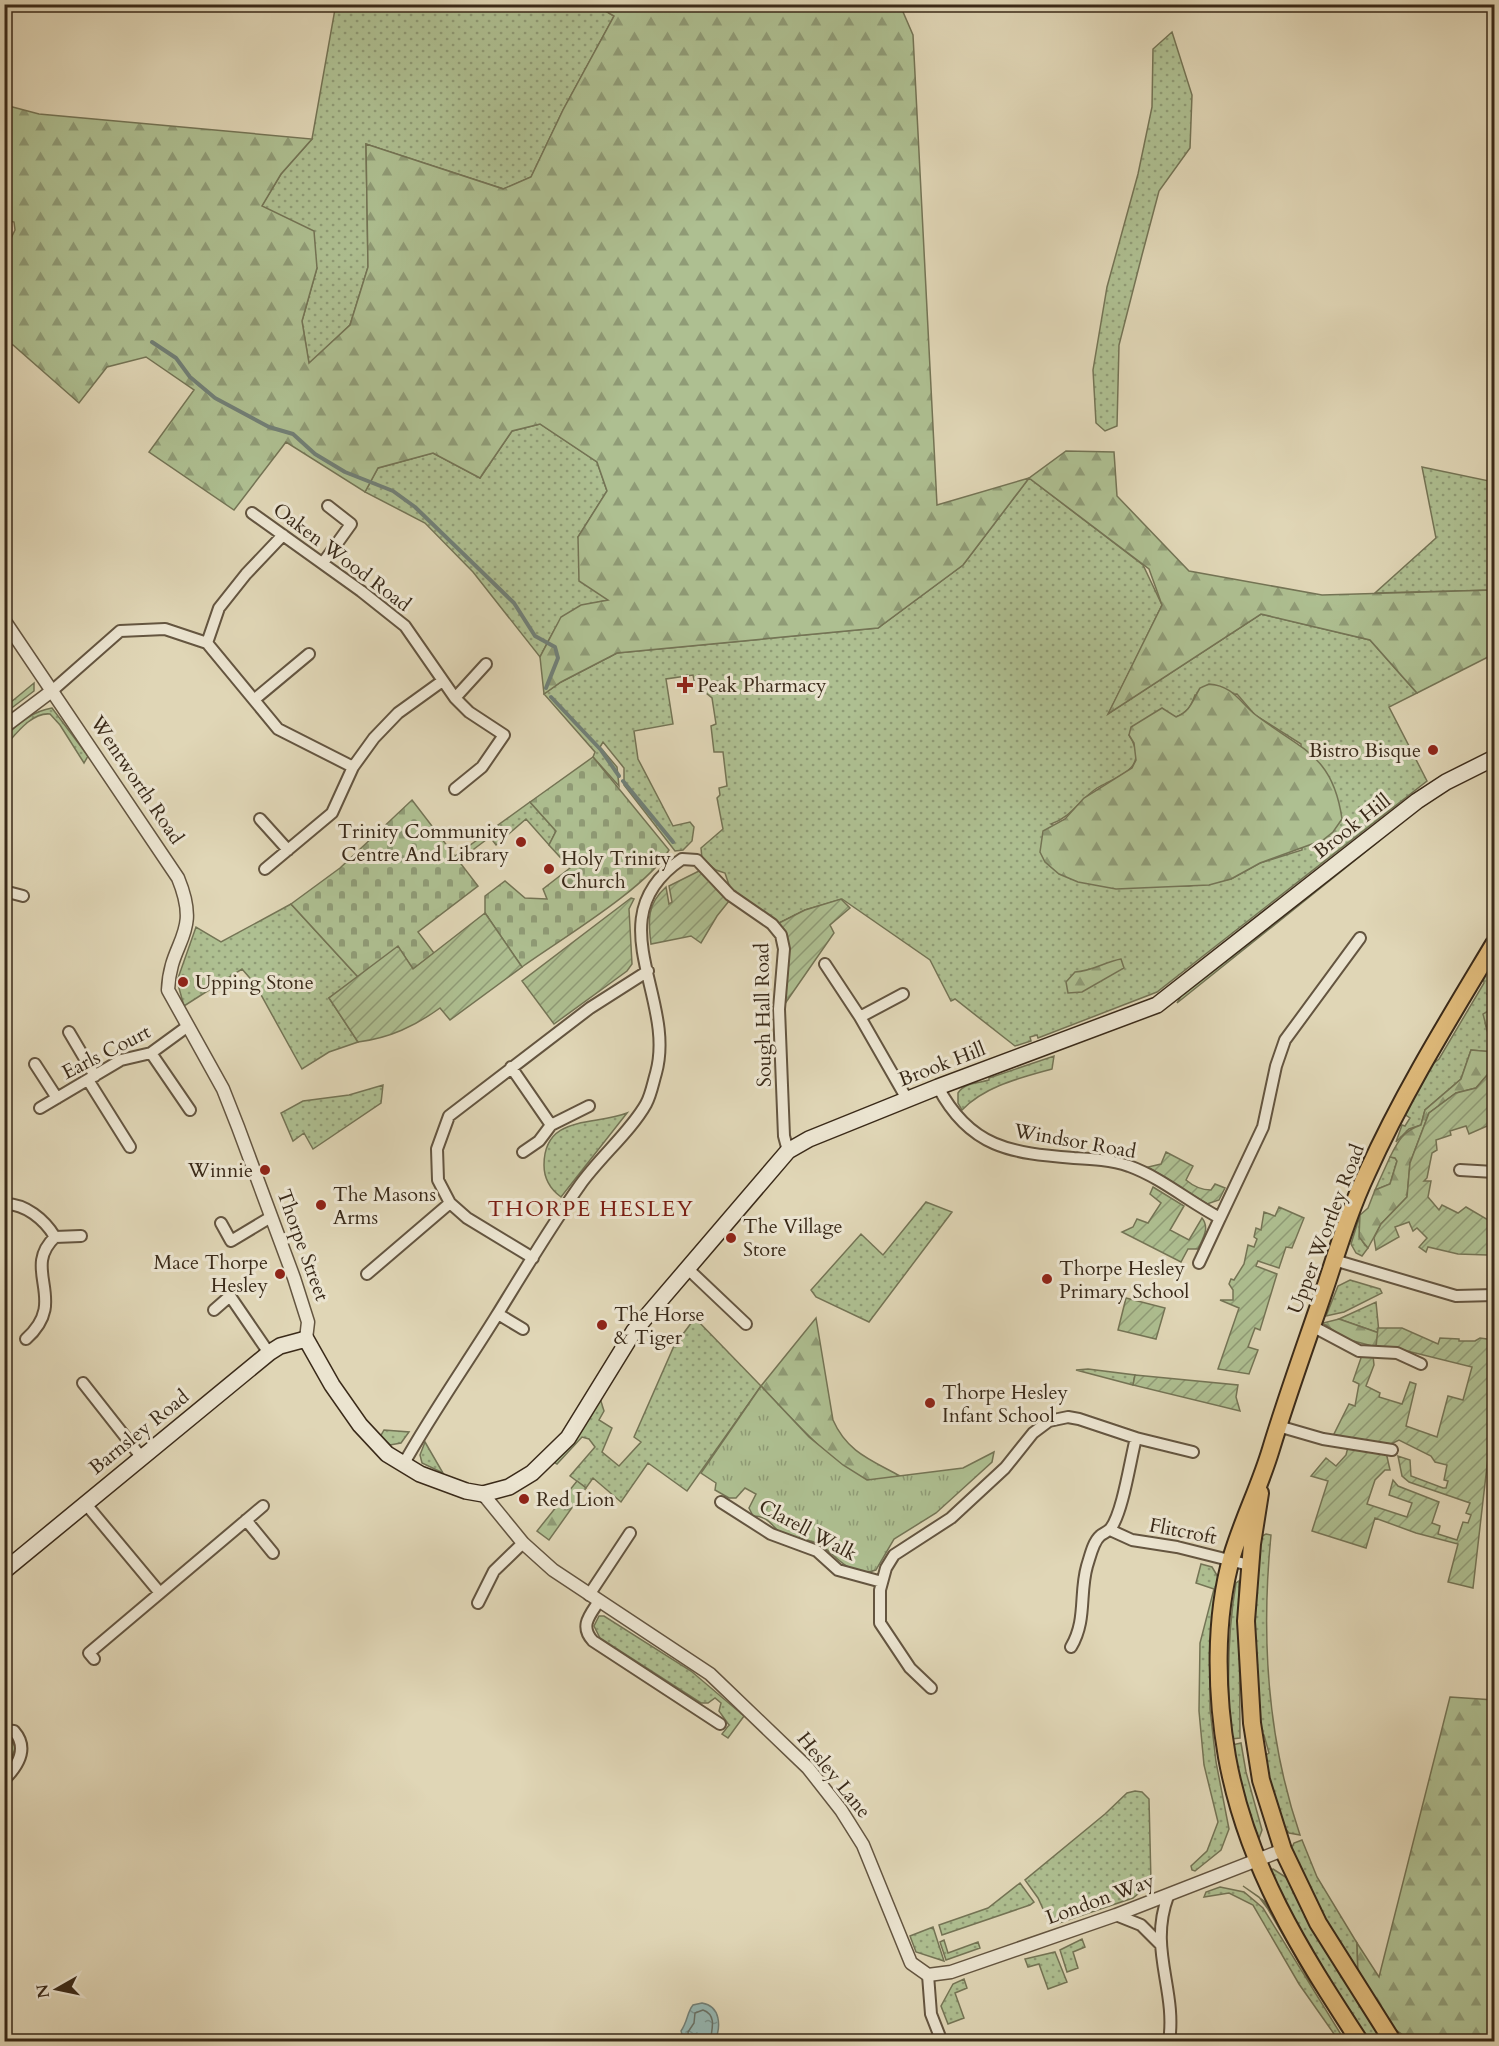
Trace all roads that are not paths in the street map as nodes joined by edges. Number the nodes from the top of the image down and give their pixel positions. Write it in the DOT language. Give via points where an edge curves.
graph roads {
  1 [pos="328,506"];
  2 [pos="252,513"];
  3 [pos="283,535"];
  4 [pos="323,563"];
  5 [pos="4,620"];
  6 [pos="207,643"];
  7 [pos="309,654"];
  8 [pos="486,664"];
  9 [pos="441,682"];
  10 [pos="54,690"];
  11 [pos="455,698"];
  12 [pos="255,699"];
  13 [pos="4,727"];
  14 [pos="1494,758"];
  15 [pos="353,767"];
  16 [pos="455,789"];
  17 [pos="260,819"];
  18 [pos="288,850"];
  19 [pos="265,869"];
  20 [pos="4,891"];
  21 [pos="23,896"];
  22 [pos="1360,938"];
  23 [pos="1494,944"];
  24 [pos="825,964"];
  25 [pos="648,971"];
  26 [pos="169,975"];
  27 [pos="903,994"];
  28 [pos="860,1017"];
  29 [pos="188,1026"];
  30 [pos="69,1032"];
  31 [pos="151,1053"];
  32 [pos="35,1064"];
  33 [pos="511,1067"];
  34 [pos="91,1078"];
  35 [pos="938,1087"];
  36 [pos="57,1098"];
  37 [pos="907,1099"];
  38 [pos="589,1106"];
  39 [pos="40,1108"];
  40 [pos="190,1110"];
  41 [pos="551,1125"];
  42 [pos="130,1147"];
  43 [pos="788,1151"];
  44 [pos="523,1152"];
  45 [pos="1461,1170"];
  46 [pos="1494,1172"];
  47 [pos="450,1203"];
  48 [pos="4,1204"];
  49 [pos="271,1217"];
  50 [pos="1220,1218"];
  51 [pos="221,1223"];
  52 [pos="81,1236"];
  53 [pos="55,1237"];
  54 [pos="533,1258"];
  55 [pos="1334,1260"];
  56 [pos="1199,1263"];
  57 [pos="688,1269"];
  58 [pos="367,1274"];
  59 [pos="1494,1295"];
  60 [pos="214,1310"];
  61 [pos="498,1314"];
  62 [pos="746,1324"];
  63 [pos="1312,1326"];
  64 [pos="523,1329"];
  65 [pos="26,1339"];
  66 [pos="306,1339"];
  67 [pos="269,1353"];
  68 [pos="1421,1364"];
  69 [pos="83,1383"];
  70 [pos="1278,1426"];
  71 [pos="1136,1438"];
  72 [pos="1392,1450"];
  73 [pos="1192,1452"];
  74 [pos="142,1458"];
  75 [pos="403,1465"];
  76 [pos="1261,1480"];
  77 [pos="483,1494"];
  78 [pos="721,1502"];
  79 [pos="85,1503"];
  80 [pos="263,1506"];
  81 [pos="246,1520"];
  82 [pos="1110,1530"];
  83 [pos="630,1533"];
  84 [pos="523,1543"];
  85 [pos="273,1553"];
  86 [pos="1231,1560"];
  87 [pos="1249,1565"];
  88 [pos="4,1571"];
  89 [pos="882,1582"];
  90 [pos="160,1593"];
  91 [pos="594,1598"];
  92 [pos="478,1603"];
  93 [pos="1071,1647"];
  94 [pos="94,1659"];
  95 [pos="931,1688"];
  96 [pos="720,1724"];
  97 [pos="4,1730"];
  98 [pos="4,1779"];
  99 [pos="1283,1850"];
  100 [pos="1255,1860"];
  101 [pos="1168,1896"];
  102 [pos="1116,1915"];
  103 [pos="1160,1944"];
  104 [pos="928,1975"];
  105 [pos="942,2042"];
  106 [pos="1169,2042"];
  107 [pos="1360,2042"];
  108 [pos="1394,2042"];
  1 -- 4 [label="street" via="351,525"];
  2 -- 3 [label="street, Oaken Wood Road"];
  3 -- 4 [label="street, Oaken Wood Road"];
  3 -- 6 [label="street" via="219,608"];
  4 -- 9 [label="street, Oaken Wood Road" via="405,626"];
  5 -- 10 [label="street, Wentworth Road"];
  6 -- 10 [label="street" via="165,629 120,631"];
  6 -- 12 [label="street"];
  7 -- 12 [label="street"];
  8 -- 11 [label="street"];
  9 -- 11 [label="street, Oaken Wood Road"];
  9 -- 15 [label="street" via="398,713"];
  10 -- 13 [label="street"];
  10 -- 26 [label="street, Wentworth Road" via="178,878 186,898 187,930"];
  11 -- 16 [label="street, Oaken Wood Road" via="504,735 482,767"];
  12 -- 15 [label="street" via="278,729"];
  14 -- 35 [label="main road, Brook Hill" via="1417,801 1157,1005"];
  15 -- 18 [label="street" via="332,813"];
  17 -- 18 [label="street"];
  18 -- 19 [label="street"];
  20 -- 21 [label="street"];
  22 -- 50 [label="street" via="1285,1040 1263,1127"];
  23 -- 55 [label="main road, Upper Wortley Road" via="1380,1145"];
  24 -- 28 [label="street"];
  25 -- 33 [label="street"];
  25 -- 43 [label="street, Sough Hall Road" via="641,935 643,903 682,859 697,860 730,895 772,924 781,935 784,949 780,1032"];
  25 -- 54 [label="street" via="658,1035 657,1070 646,1103 581,1184"];
  26 -- 29 [label="street, Thorpe Street" via="168,990"];
  27 -- 28 [label="street"];
  28 -- 37 [label="street"];
  29 -- 31 [label="street, Earls Court"];
  29 -- 49 [label="street, Thorpe Street" via="223,1089"];
  30 -- 34 [label="street"];
  31 -- 34 [label="street, Earls Court" via="121,1060"];
  31 -- 40 [label="street"];
  32 -- 36 [label="street"];
  33 -- 41 [label="street"];
  33 -- 47 [label="street" via="449,1116 437,1149 438,1180"];
  34 -- 36 [label="street, Earls Court"];
  34 -- 42 [label="street"];
  35 -- 37 [label="main road, Brook Hill"];
  35 -- 50 [label="street, Windsor Road" via="966,1128 986,1141 1035,1155 1128,1166"];
  36 -- 39 [label="street, Earls Court"];
  37 -- 43 [label="main road, Brook Hill"];
  38 -- 41 [label="street"];
  41 -- 44 [label="street"];
  43 -- 57 [label="main road, Brook Hill"];
  45 -- 46 [label="street"];
  47 -- 54 [label="street" via="467,1218"];
  47 -- 58 [label="street"];
  48 -- 53 [label="street" via="35,1215"];
  49 -- 51 [label="street" via="231,1241"];
  49 -- 66 [label="street, Thorpe Street" via="308,1323"];
  50 -- 56 [label="street"];
  52 -- 53 [label="street"];
  53 -- 65 [label="street" via="47,1245 41,1262 45,1315"];
  54 -- 61 [label="street"];
  55 -- 59 [label="street" via="1456,1296"];
  55 -- 63 [label="main road, Upper Wortley Road"];
  57 -- 62 [label="street"];
  57 -- 77 [label="main road, Brook Hill" via="634,1331 568,1438 532,1473 509,1487"];
  60 -- 67 [label="street" via="230,1296"];
  61 -- 64 [label="street"];
  61 -- 75 [label="street"];
  63 -- 68 [label="street" via="1359,1351 1397,1353"];
  63 -- 70 [label="main road, Upper Wortley Road"];
  66 -- 67 [label="main road, Barnsley Road"];
  66 -- 75 [label="main road, Thorpe Street" via="360,1425"];
  67 -- 74 [label="main road, Barnsley Road"];
  69 -- 74 [label="street"];
  70 -- 72 [label="street" via="1323,1439"];
  70 -- 76 [label="main road, Upper Wortley Road"];
  71 -- 73 [label="street"];
  71 -- 82 [label="street"];
  71 -- 89 [label="street" via="1079,1419 1056,1419 1044,1424 997,1476 951,1518 894,1556"];
  74 -- 79 [label="main road, Barnsley Road"];
  75 -- 77 [label="main road, Thorpe Street" via="453,1487"];
  76 -- 86 [label="main road, Upper Wortley Road"];
  76 -- 87 [label="main road, Upper Wortley Road"];
  77 -- 84 [label="street, Hesley Lane"];
  78 -- 89 [label="street, Clarell Walk" via="778,1537 817,1551 838,1570"];
  79 -- 88 [label="main road, Barnsley Road"];
  79 -- 90 [label="street"];
  80 -- 81 [label="street"];
  81 -- 85 [label="street"];
  81 -- 90 [label="street"];
  82 -- 86 [label="street, Flitcroft" via="1154,1545"];
  82 -- 93 [label="street" via="1097,1538 1088,1563 1083,1580 1083,1613"];
  83 -- 91 [label="street"];
  84 -- 91 [label="street, Hesley Lane"];
  84 -- 92 [label="street" via="494,1571"];
  86 -- 87 [label="street, Flitcroft"];
  86 -- 100 [label="main road, Upper Wortley Road" via="1223,1612 1220,1693 1233,1785"];
  87 -- 99 [label="main road, Upper Wortley Road" via="1246,1621 1252,1723 1261,1780"];
  89 -- 95 [label="street" via="878,1612 883,1630 910,1668"];
  90 -- 94 [label="street" via="89,1653"];
  91 -- 96 [label="street" via="585,1622 593,1641"];
  91 -- 104 [label="street, Hesley Lane" via="710,1674 808,1767 842,1810 863,1845 907,1957 914,1967"];
  97 -- 98 [label="street" via="14,1731 22,1750 15,1769"];
  99 -- 100 [label="street, London Way"];
  99 -- 108 [label="main road, Upper Wortley Road" via="1318,1923"];
  100 -- 101 [label="street, London Way"];
  100 -- 107 [label="main road, Upper Wortley Road" via="1295,1940"];
  101 -- 102 [label="street, London Way"];
  101 -- 103 [label="street" via="1160,1923"];
  102 -- 103 [label="street" via="1141,1925"];
  102 -- 104 [label="street, London Way" via="951,1972"];
  103 -- 106 [label="street" via="1170,2007"];
  104 -- 105 [label="street" via="931,2014"];
}
